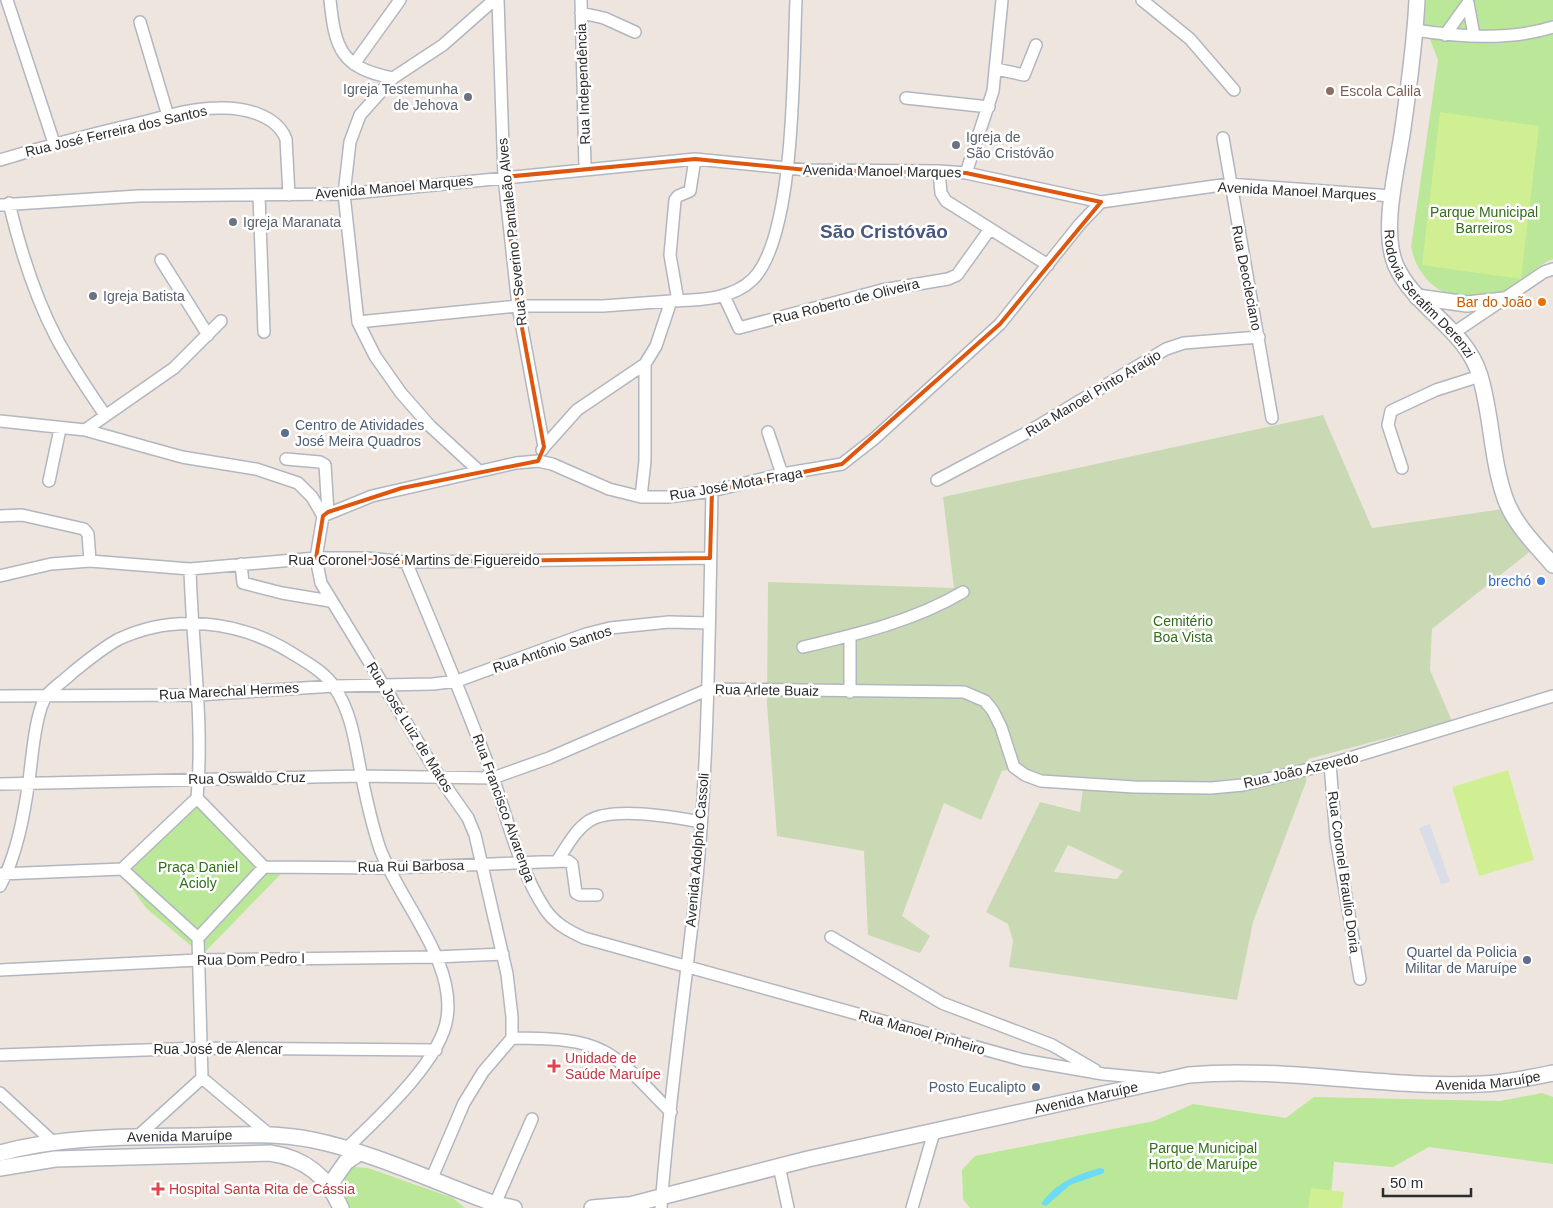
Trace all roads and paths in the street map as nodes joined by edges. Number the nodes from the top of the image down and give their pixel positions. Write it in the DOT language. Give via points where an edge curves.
graph roads {
  1 [pos="7,0"];
  2 [pos="330,0"];
  3 [pos="400,0"];
  4 [pos="496,0"];
  5 [pos="581,0"];
  6 [pos="796,0"];
  7 [pos="1002,0"];
  8 [pos="1142,0"];
  9 [pos="1417,0"];
  10 [pos="1468,2"];
  11 [pos="581,12"];
  12 [pos="140,22"];
  13 [pos="1553,28"];
  14 [pos="1415,30"];
  15 [pos="635,32"];
  16 [pos="1445,34"];
  17 [pos="1474,35"];
  18 [pos="1036,45"];
  19 [pos="354,64"];
  20 [pos="996,69"];
  21 [pos="393,78"];
  22 [pos="1234,90"];
  23 [pos="906,98"];
  24 [pos="989,107"];
  25 [pos="168,116"];
  26 [pos="1222,138"];
  27 [pos="54,143"];
  28 [pos="695,159"];
  29 [pos="0,160"];
  30 [pos="585,168"];
  31 [pos="786,168"];
  32 [pos="939,171"];
  33 [pos="966,173"];
  34 [pos="504,177"];
  35 [pos="1229,184"];
  36 [pos="344,194"];
  37 [pos="259,195"];
  38 [pos="288,195"];
  39 [pos="1392,196"];
  40 [pos="1101,202"];
  41 [pos="4,204"];
  42 [pos="990,229"];
  43 [pos="162,260"];
  44 [pos="1048,265"];
  45 [pos="1553,269"];
  46 [pos="724,296"];
  47 [pos="1417,297"];
  48 [pos="1504,300"];
  49 [pos="674,301"];
  50 [pos="518,306"];
  51 [pos="221,321"];
  52 [pos="358,322"];
  53 [pos="264,332"];
  54 [pos="1454,332"];
  55 [pos="208,335"];
  56 [pos="1258,337"];
  57 [pos="645,364"];
  58 [pos="1480,376"];
  59 [pos="105,415"];
  60 [pos="1272,418"];
  61 [pos="0,421"];
  62 [pos="60,429"];
  63 [pos="85,430"];
  64 [pos="768,432"];
  65 [pos="544,447"];
  66 [pos="286,459"];
  67 [pos="538,461"];
  68 [pos="1402,468"];
  69 [pos="479,471"];
  70 [pos="782,474"];
  71 [pos="938,480"];
  72 [pos="49,481"];
  73 [pos="712,491"];
  74 [pos="641,498"];
  75 [pos="325,514"];
  76 [pos="0,516"];
  77 [pos="316,558"];
  78 [pos="710,558"];
  79 [pos="90,561"];
  80 [pos="406,562"];
  81 [pos="241,564"];
  82 [pos="1553,565"];
  83 [pos="190,569"];
  84 [pos="0,576"];
  85 [pos="963,592"];
  86 [pos="330,602"];
  87 [pos="191,623"];
  88 [pos="709,624"];
  89 [pos="850,636"];
  90 [pos="803,647"];
  91 [pos="457,681"];
  92 [pos="382,684"];
  93 [pos="334,686"];
  94 [pos="709,689"];
  95 [pos="850,692"];
  96 [pos="46,695"];
  97 [pos="198,695"];
  98 [pos="0,696"];
  99 [pos="1553,696"];
  100 [pos="1330,764"];
  101 [pos="1014,767"];
  102 [pos="362,776"];
  103 [pos="440,778"];
  104 [pos="493,778"];
  105 [pos="198,779"];
  106 [pos="29,783"];
  107 [pos="0,784"];
  108 [pos="197,798"];
  109 [pos="700,822"];
  110 [pos="557,861"];
  111 [pos="523,863"];
  112 [pos="483,864"];
  113 [pos="264,867"];
  114 [pos="122,868"];
  115 [pos="389,868"];
  116 [pos="4,874"];
  117 [pos="0,886"];
  118 [pos="597,895"];
  119 [pos="831,936"];
  120 [pos="198,938"];
  121 [pos="503,954"];
  122 [pos="436,957"];
  123 [pos="198,960"];
  124 [pos="686,965"];
  125 [pos="0,970"];
  126 [pos="1360,979"];
  127 [pos="512,1038"];
  128 [pos="202,1048"];
  129 [pos="436,1050"];
  130 [pos="0,1055"];
  131 [pos="1553,1072"];
  132 [pos="1104,1074"];
  133 [pos="202,1078"];
  134 [pos="1160,1080"];
  135 [pos="0,1093"];
  136 [pos="671,1112"];
  137 [pos="532,1119"];
  138 [pos="934,1132"];
  139 [pos="270,1134"];
  140 [pos="137,1137"];
  141 [pos="54,1143"];
  142 [pos="352,1151"];
  143 [pos="0,1153"];
  144 [pos="780,1166"];
  145 [pos="0,1168"];
  146 [pos="432,1180"];
  147 [pos="329,1186"];
  148 [pos="473,1202"];
  149 [pos="661,1202"];
  150 [pos="494,1204"];
  151 [pos="623,1207"];
  152 [pos="341,1208"];
  153 [pos="514,1208"];
  154 [pos="592,1208"];
  155 [pos="788,1208"];
  156 [pos="912,1208"];
  1 -- 27 [label="street"];
  2 -- 19 [label="street" via="336,42"];
  3 -- 19 [label="street"];
  4 -- 21 [label="street" via="443,46"];
  4 -- 34 [label="street, Rua Severino Pantaleão Alves"];
  5 -- 11 [label="street, Rua Independência"];
  6 -- 31 [label="street, Avenida Manoel Marques"];
  7 -- 20 [label="street"];
  8 -- 22 [label="street" via="1190,39"];
  9 -- 14 [label="main road, Rodovia Serafim Derenzi"];
  10 -- 16 [label="street"];
  10 -- 17 [label="street"];
  11 -- 15 [label="street"];
  11 -- 30 [label="street, Rua Independência"];
  12 -- 25 [label="street"];
  13 -- 17 [label="street" via="1536,33"];
  14 -- 16 [label="street"];
  14 -- 39 [label="main road, Rodovia Serafim Derenzi"];
  16 -- 17 [label="street"];
  18 -- 20 [label="street" via="1024,75"];
  19 -- 21 [label="street" via="372,74"];
  20 -- 24 [label="street"];
  21 -- 36 [label="street" via="360,115 353,130"];
  23 -- 24 [label="street"];
  24 -- 33 [label="street"];
  25 -- 27 [label="street, Rua José Ferreira dos Santos"];
  25 -- 38 [label="street, Rua José Ferreira dos Santos" via="234,108 272,122 286,139"];
  26 -- 35 [label="street, Rua Deocleciano"];
  27 -- 29 [label="street, Rua José Ferreira dos Santos"];
  28 -- 30 [label="street, Avenida Manoel Marques"];
  28 -- 31 [label="street, Avenida Manoel Marques"];
  28 -- 49 [label="street" via="690,192 675,200 670,255"];
  30 -- 34 [label="street, Avenida Manoel Marques"];
  31 -- 32 [label="street, Avenida Manoel Marques"];
  31 -- 46 [label="street" via="772,250 752,280"];
  32 -- 33 [label="street, Avenida Manoel Marques"];
  32 -- 42 [label="street" via="942,198"];
  33 -- 40 [label="street, Avenida Manoel Marques"];
  34 -- 36 [label="street, Avenida Manoel Marques"];
  34 -- 50 [label="street, Rua Severino Pantaleão Alves"];
  35 -- 39 [label="street, Avenida Manoel Marques"];
  35 -- 40 [label="street, Avenida Manoel Marques"];
  35 -- 56 [label="street, Rua Deocleciano"];
  36 -- 38 [label="street, Avenida Manoel Marques"];
  36 -- 52 [label="street"];
  37 -- 38 [label="street, Avenida Manoel Marques"];
  37 -- 41 [label="street, Avenida Manoel Marques" via="138,196"];
  37 -- 53 [label="street"];
  39 -- 47 [label="main road, Rodovia Serafim Derenzi" via="1392,251 1400,273"];
  40 -- 44 [label="street, Rua José Mota Fraga"];
  41 -- 59 [label="street" via="56,338"];
  42 -- 44 [label="street"];
  42 -- 46 [label="street, Rua Roberto de Oliveira" via="953,278 901,285 739,328"];
  43 -- 55 [label="street"];
  44 -- 70 [label="street, Rua José Mota Fraga" via="1000,324 854,455 842,464 827,468"];
  45 -- 48 [label="street"];
  46 -- 49 [label="street"];
  47 -- 48 [label="main road" via="1467,304"];
  47 -- 54 [label="main road, Rodovia Serafim Derenzi"];
  48 -- 54 [label="street"];
  49 -- 50 [label="street" via="603,306"];
  49 -- 57 [label="street"];
  50 -- 52 [label="street"];
  50 -- 65 [label="street, Rua Severino Pantaleão Alves"];
  51 -- 55 [label="street"];
  52 -- 69 [label="street" via="374,356 401,393 430,426"];
  54 -- 58 [label="main road, Rodovia Serafim Derenzi" via="1474,359"];
  55 -- 59 [label="street" via="174,368"];
  56 -- 60 [label="street, Rua Deocleciano"];
  56 -- 71 [label="street, Rua Manoel Pinto Araújo" via="1202,340 1166,349 1028,432"];
  57 -- 65 [label="street" via="577,410"];
  57 -- 74 [label="street" via="645,461"];
  58 -- 68 [label="street" via="1436,390 1391,411 1388,425"];
  58 -- 82 [label="main road, Rodovia Serafim Derenzi" via="1505,498 1523,532"];
  59 -- 63 [label="street"];
  61 -- 62 [label="street"];
  62 -- 63 [label="street"];
  62 -- 72 [label="street"];
  63 -- 75 [label="street" via="182,457 288,479 307,490"];
  64 -- 70 [label="street"];
  65 -- 67 [label="street"];
  66 -- 75 [label="street, Rua José Luiz de Matos" via="325,465"];
  67 -- 69 [label="street, Rua José Mota Fraga"];
  67 -- 74 [label="street, Rua José Mota Fraga"];
  69 -- 75 [label="street, Rua José Mota Fraga" via="372,496"];
  70 -- 73 [label="street, Rua José Mota Fraga"];
  73 -- 74 [label="street, Rua José Mota Fraga"];
  73 -- 78 [label="street, Avenida Adolpho Cassoli"];
  75 -- 77 [label="street, Rua José Luiz de Matos"];
  76 -- 79 [label="street" via="22,515 84,530 88,534"];
  77 -- 80 [label="street, Rua Coronel José Martins de Figuereido"];
  77 -- 81 [label="street, Rua Coronel José Martins de Figuereido"];
  77 -- 86 [label="street, Rua José Luiz de Matos" via="321,583"];
  78 -- 80 [label="street, Rua Coronel José Martins de Figuereido"];
  78 -- 88 [label="street, Avenida Adolpho Cassoli"];
  79 -- 83 [label="street, Rua Coronel José Martins de Figuereido"];
  79 -- 84 [label="street, Rua Coronel José Martins de Figuereido" via="50,564"];
  80 -- 91 [label="street, Rua Francisco Alvarenga"];
  81 -- 83 [label="street, Rua Coronel José Martins de Figuereido"];
  81 -- 86 [label="street" via="243,583"];
  83 -- 87 [label="street"];
  85 -- 89 [label="street" via="908,618"];
  86 -- 92 [label="street, Rua José Luiz de Matos"];
  87 -- 93 [label="street" via="229,626 256,634 314,667"];
  87 -- 96 [label="street" via="142,631 119,640 90,658"];
  87 -- 97 [label="street"];
  88 -- 91 [label="street, Rua Antônio Santos" via="669,622 610,628"];
  88 -- 94 [label="street, Avenida Adolpho Cassoli"];
  89 -- 90 [label="street"];
  89 -- 95 [label="street"];
  91 -- 92 [label="street, Rua Marechal Hermes"];
  91 -- 104 [label="street, Rua Francisco Alvarenga"];
  92 -- 93 [label="street, Rua Marechal Hermes"];
  92 -- 103 [label="street, Rua José Luiz de Matos"];
  93 -- 97 [label="street, Rua Marechal Hermes"];
  93 -- 102 [label="street" via="347,709"];
  94 -- 95 [label="street, Rua Arlete Buaiz"];
  94 -- 104 [label="street, Rua Arlete Buaiz" via="549,758"];
  94 -- 109 [label="street, Avenida Adolpho Cassoli"];
  95 -- 101 [label="street, Rua Arlete Buaiz" via="945,690 975,696 985,701 993,711"];
  96 -- 97 [label="street, Rua Marechal Hermes"];
  96 -- 98 [label="street, Rua Marechal Hermes"];
  96 -- 106 [label="street" via="33,745"];
  97 -- 105 [label="street"];
  99 -- 100 [label="street, Rua João Azevedo"];
  100 -- 101 [label="street, Rua João Azevedo" via="1212,788 1041,781"];
  100 -- 126 [label="street, Rua Coronel Braulio Doria" via="1336,838"];
  102 -- 103 [label="street, Rua Oswaldo Cruz"];
  102 -- 105 [label="street, Rua Oswaldo Cruz"];
  102 -- 115 [label="street" via="378,841"];
  103 -- 104 [label="street, Rua Oswaldo Cruz"];
  103 -- 112 [label="street, Rua José Luiz de Matos" via="468,818"];
  104 -- 111 [label="street, Rua Francisco Alvarenga"];
  105 -- 106 [label="street, Rua Oswaldo Cruz"];
  105 -- 108 [label="street"];
  106 -- 107 [label="street, Rua Oswaldo Cruz"];
  106 -- 116 [label="street" via="20,830"];
  108 -- 113 [label="street"];
  108 -- 114 [label="street"];
  109 -- 110 [label="street" via="633,814 590,820"];
  109 -- 124 [label="street, Avenida Adolpho Cassoli"];
  110 -- 111 [label="street, Rua Rui Barbosa"];
  110 -- 118 [label="street" via="572,864 578,895"];
  111 -- 112 [label="street, Rua Rui Barbosa"];
  111 -- 124 [label="street, Rua Francisco Alvarenga" via="546,910 568,930 584,938"];
  112 -- 115 [label="street, Rua Rui Barbosa"];
  112 -- 121 [label="street, Rua José Luiz de Matos"];
  113 -- 115 [label="street, Rua Rui Barbosa"];
  113 -- 120 [label="street"];
  114 -- 116 [label="street"];
  114 -- 120 [label="street"];
  115 -- 122 [label="street"];
  116 -- 117 [label="street"];
  119 -- 132 [label="street" via="942,1003 1052,1045"];
  120 -- 123 [label="street"];
  121 -- 122 [label="street, Rua Dom Pedro I"];
  121 -- 127 [label="street, Rua José Luiz de Matos" via="511,994"];
  122 -- 123 [label="street, Rua Dom Pedro I"];
  122 -- 129 [label="street" via="447,986 448,1001 448,1017"];
  123 -- 125 [label="street, Rua Dom Pedro I"];
  123 -- 128 [label="street"];
  124 -- 132 [label="street, Rua Manoel Pinheiro" via="1023,1060"];
  124 -- 136 [label="street, Avenida Adolpho Cassoli"];
  127 -- 136 [label="street" via="553,1040 602,1050"];
  127 -- 146 [label="street" via="483,1072 464,1102"];
  128 -- 129 [label="street, Rua José de Alencar"];
  128 -- 130 [label="street, Rua José de Alencar"];
  128 -- 133 [label="street"];
  129 -- 142 [label="street"];
  131 -- 134 [label="main road, Avenida Maruípe" via="1521,1080 1481,1084 1236,1073"];
  132 -- 134 [label="street, Rua Manoel Pinheiro"];
  133 -- 139 [label="street"];
  133 -- 140 [label="street"];
  134 -- 138 [label="main road, Avenida Maruípe"];
  135 -- 141 [label="street"];
  136 -- 149 [label="street, Avenida Adolpho Cassoli"];
  137 -- 150 [label="street"];
  138 -- 144 [label="main road, Avenida Maruípe"];
  138 -- 156 [label="street"];
  139 -- 140 [label="main road, Avenida Maruípe"];
  139 -- 142 [label="main road, Avenida Maruípe" via="312,1140"];
  140 -- 141 [label="main road, Avenida Maruípe"];
  141 -- 143 [label="main road, Avenida Maruípe"];
  142 -- 146 [label="main road, Avenida Maruípe"];
  142 -- 147 [label="main road"];
  144 -- 149 [label="main road, Avenida Maruípe"];
  144 -- 155 [label="street"];
  145 -- 147 [label="main road, Avenida Maruípe" via="64,1158 270,1153 302,1161"];
  146 -- 148 [label="main road, Avenida Maruípe"];
  147 -- 152 [label="main road, Avenida Maruípe"];
  148 -- 150 [label="main road"];
  149 -- 151 [label="main road, Avenida Maruípe"];
  150 -- 153 [label="main road"];
  151 -- 154 [label="main road, Avenida Maruípe"];
}
